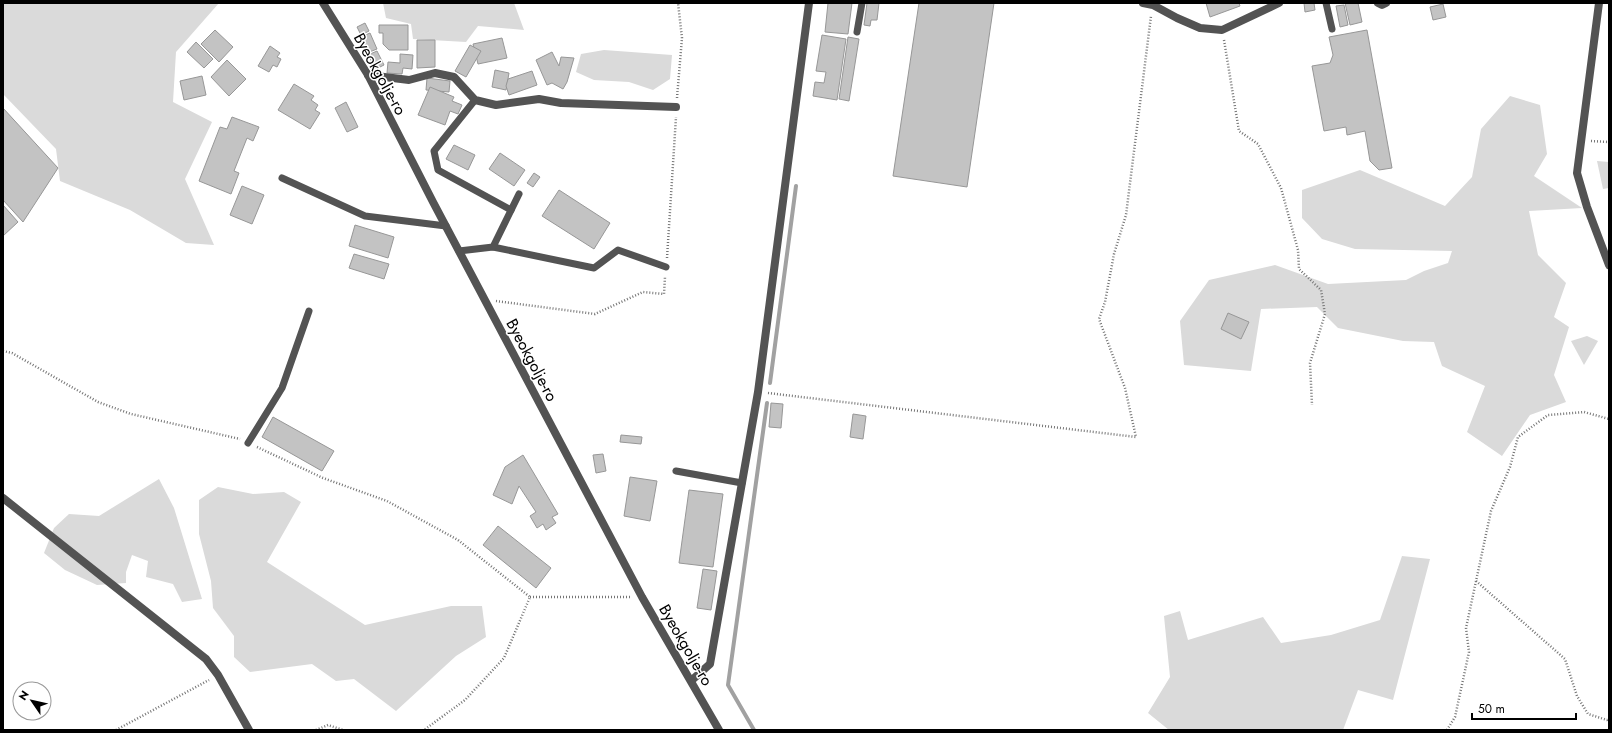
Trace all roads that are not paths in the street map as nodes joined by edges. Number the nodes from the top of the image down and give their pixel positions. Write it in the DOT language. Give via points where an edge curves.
graph roads {
  1 [pos="323,3"];
  2 [pos="809,3"];
  3 [pos="862,3"];
  4 [pos="1143,3"];
  5 [pos="1279,3"];
  6 [pos="1326,3"];
  7 [pos="1378,3"];
  8 [pos="1386,3"];
  9 [pos="1599,3"];
  10 [pos="1156,4"];
  11 [pos="1332,29"];
  12 [pos="857,32"];
  13 [pos="368,75"];
  14 [pos="475,100"];
  15 [pos="676,107"];
  16 [pos="282,178"];
  17 [pos="519,194"];
  18 [pos="511,210"];
  19 [pos="446,226"];
  20 [pos="493,247"];
  21 [pos="459,251"];
  22 [pos="1609,265"];
  23 [pos="666,267"];
  24 [pos="309,311"];
  25 [pos="248,443"];
  26 [pos="676,471"];
  27 [pos="742,483"];
  28 [pos="3,498"];
  29 [pos="692,680"];
  30 [pos="249,730"];
  31 [pos="719,730"];
  1 -- 13 [label="street, Byeokgolje-ro"];
  2 -- 27 [label="street" via="758,392"];
  3 -- 12 [label="lane"];
  4 -- 10 [label="street"];
  5 -- 10 [label="street" via="1222,30 1200,28 1176,18"];
  6 -- 11 [label="lane"];
  7 -- 8 [label="street"];
  9 -- 22 [label="street" via="1577,173"];
  13 -- 14 [label="street" via="409,80 435,73 454,77"];
  13 -- 19 [label="street, Byeokgolje-ro"];
  14 -- 15 [label="street" via="496,105 540,99 561,103"];
  14 -- 18 [label="lane" via="434,151 438,170"];
  16 -- 19 [label="lane" via="365,216"];
  17 -- 18 [label="lane"];
  18 -- 20 [label="lane"];
  19 -- 21 [label="street, Byeokgolje-ro"];
  20 -- 21 [label="lane"];
  20 -- 23 [label="lane" via="594,268 618,250"];
  21 -- 29 [label="street, Byeokgolje-ro" via="642,597"];
  24 -- 25 [label="lane" via="282,388"];
  26 -- 27 [label="lane"];
  27 -- 29 [label="street" via="710,664"];
  28 -- 30 [label="street" via="206,659"];
  29 -- 31 [label="street, Byeokgolje-ro"];
}
